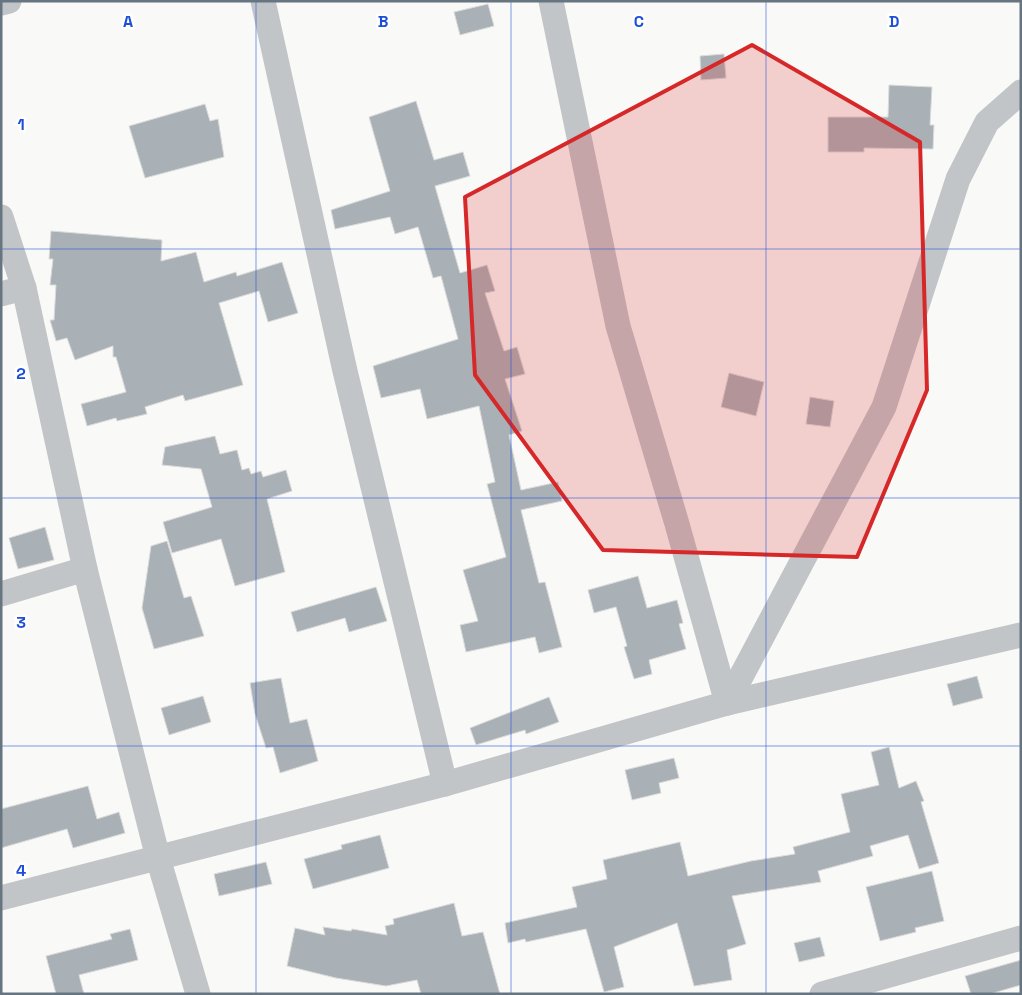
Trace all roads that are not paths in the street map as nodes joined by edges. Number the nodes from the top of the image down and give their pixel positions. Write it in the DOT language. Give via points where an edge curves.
graph roads {
  1 [pos="9,1"];
  2 [pos="263,1"];
  3 [pos="552,1"];
  4 [pos="1,3"];
  5 [pos="1021,92"];
  6 [pos="1,217"];
  7 [pos="12,291"];
  8 [pos="85,569"];
  9 [pos="1,594"];
  10 [pos="1021,634"];
  11 [pos="727,703"];
  12 [pos="445,784"];
  13 [pos="158,858"];
  14 [pos="1,898"];
  15 [pos="1021,938"];
  16 [pos="198,994"];
  17 [pos="822,994"];
  1 -- 4 [label="street"];
  2 -- 12 [label="street" via="345,371"];
  3 -- 11 [label="street" via="618,326"];
  5 -- 11 [label="street" via="987,122 958,179 884,407"];
  6 -- 7 [label="street"];
  7 -- 8 [label="street"];
  8 -- 9 [label="street"];
  8 -- 13 [label="street"];
  10 -- 11 [label="street"];
  11 -- 12 [label="street"];
  12 -- 13 [label="street"];
  13 -- 14 [label="street"];
  13 -- 16 [label="street"];
  15 -- 17 [label="street"];
}
